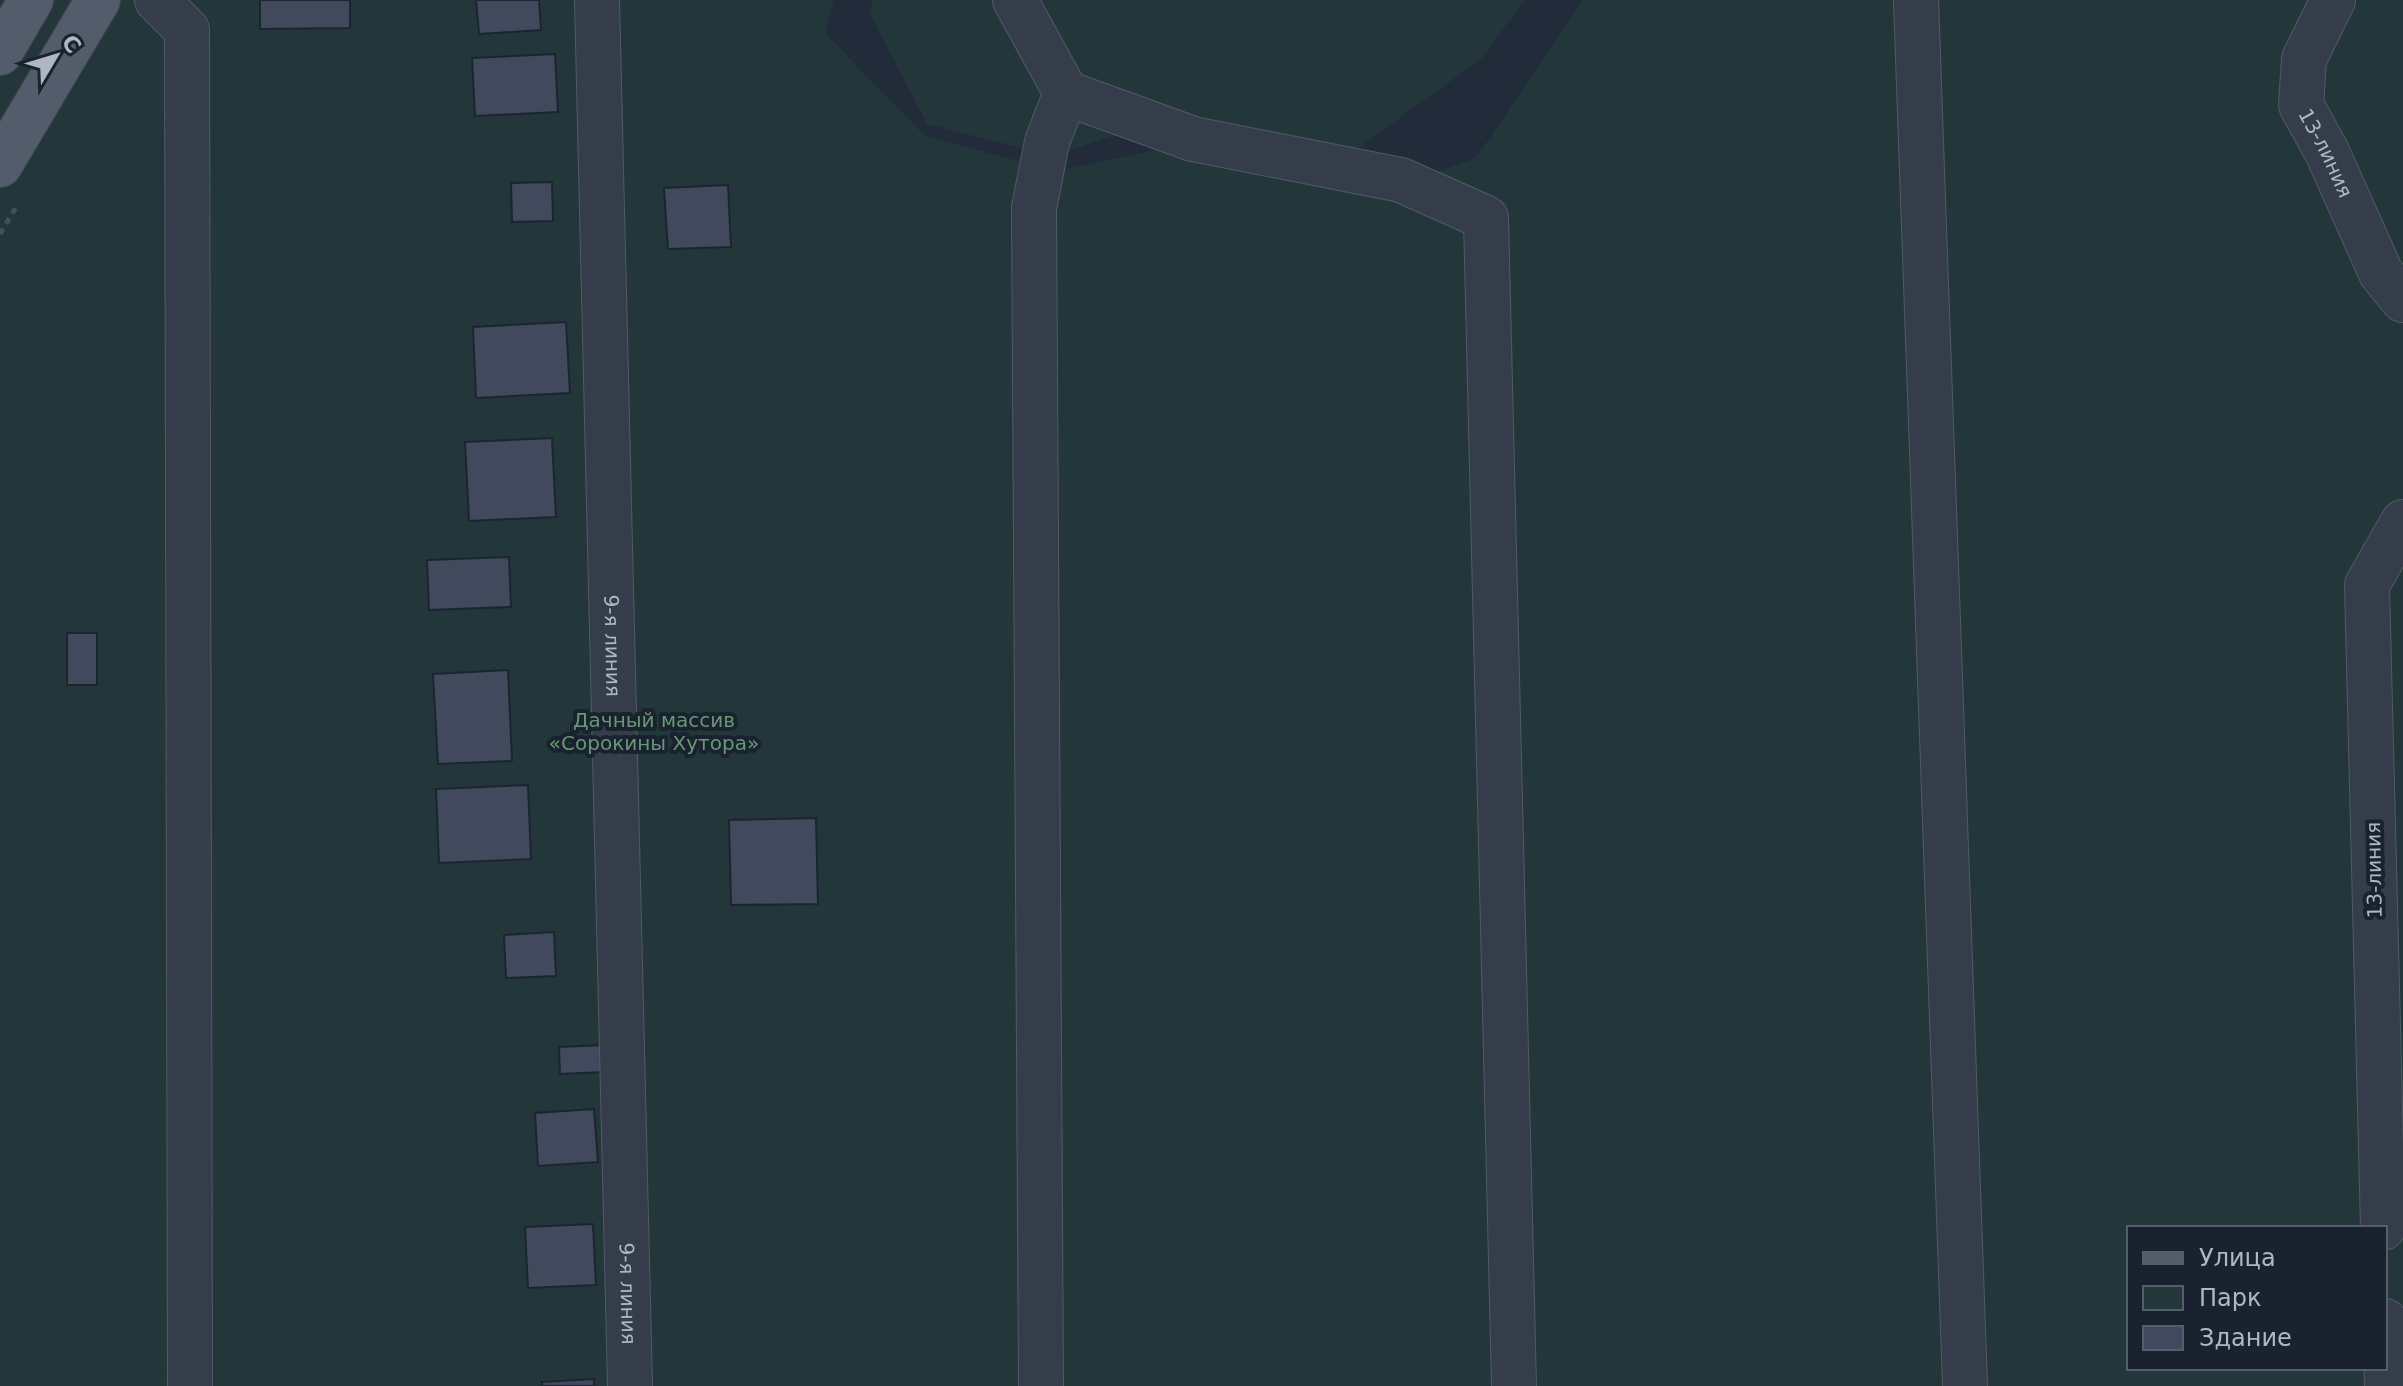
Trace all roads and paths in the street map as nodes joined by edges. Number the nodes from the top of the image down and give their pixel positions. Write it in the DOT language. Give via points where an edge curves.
graph roads {
  1 [pos="31,0"];
  2 [pos="98,0"];
  3 [pos="157,0"];
  4 [pos="597,0"];
  5 [pos="1015,0"];
  6 [pos="1916,0"];
  7 [pos="2333,0"];
  8 [pos="0,53"];
  9 [pos="1066,93"];
  10 [pos="0,165"];
  11 [pos="2403,300"];
  12 [pos="2403,522"];
  13 [pos="2383,1226"];
  14 [pos="190,1386"];
  15 [pos="630,1386"];
  16 [pos="1041,1386"];
  17 [pos="1514,1386"];
  18 [pos="1965,1386"];
  1 -- 8 [label="main road"];
  2 -- 10 [label="main road"];
  3 -- 14 [label="lane" via="187,30"];
  4 -- 15 [label="lane, 9-я линия"];
  5 -- 9 [label="lane"];
  6 -- 18 [label="lane"];
  7 -- 11 [label="lane, 13-линия" via="2304,59 2301,105 2381,273"];
  9 -- 16 [label="lane" via="1047,142 1034,208"];
  9 -- 17 [label="lane" via="1193,139 1401,180 1486,218"];
  12 -- 13 [label="lane, 13-линия" via="2367,585"];
}
